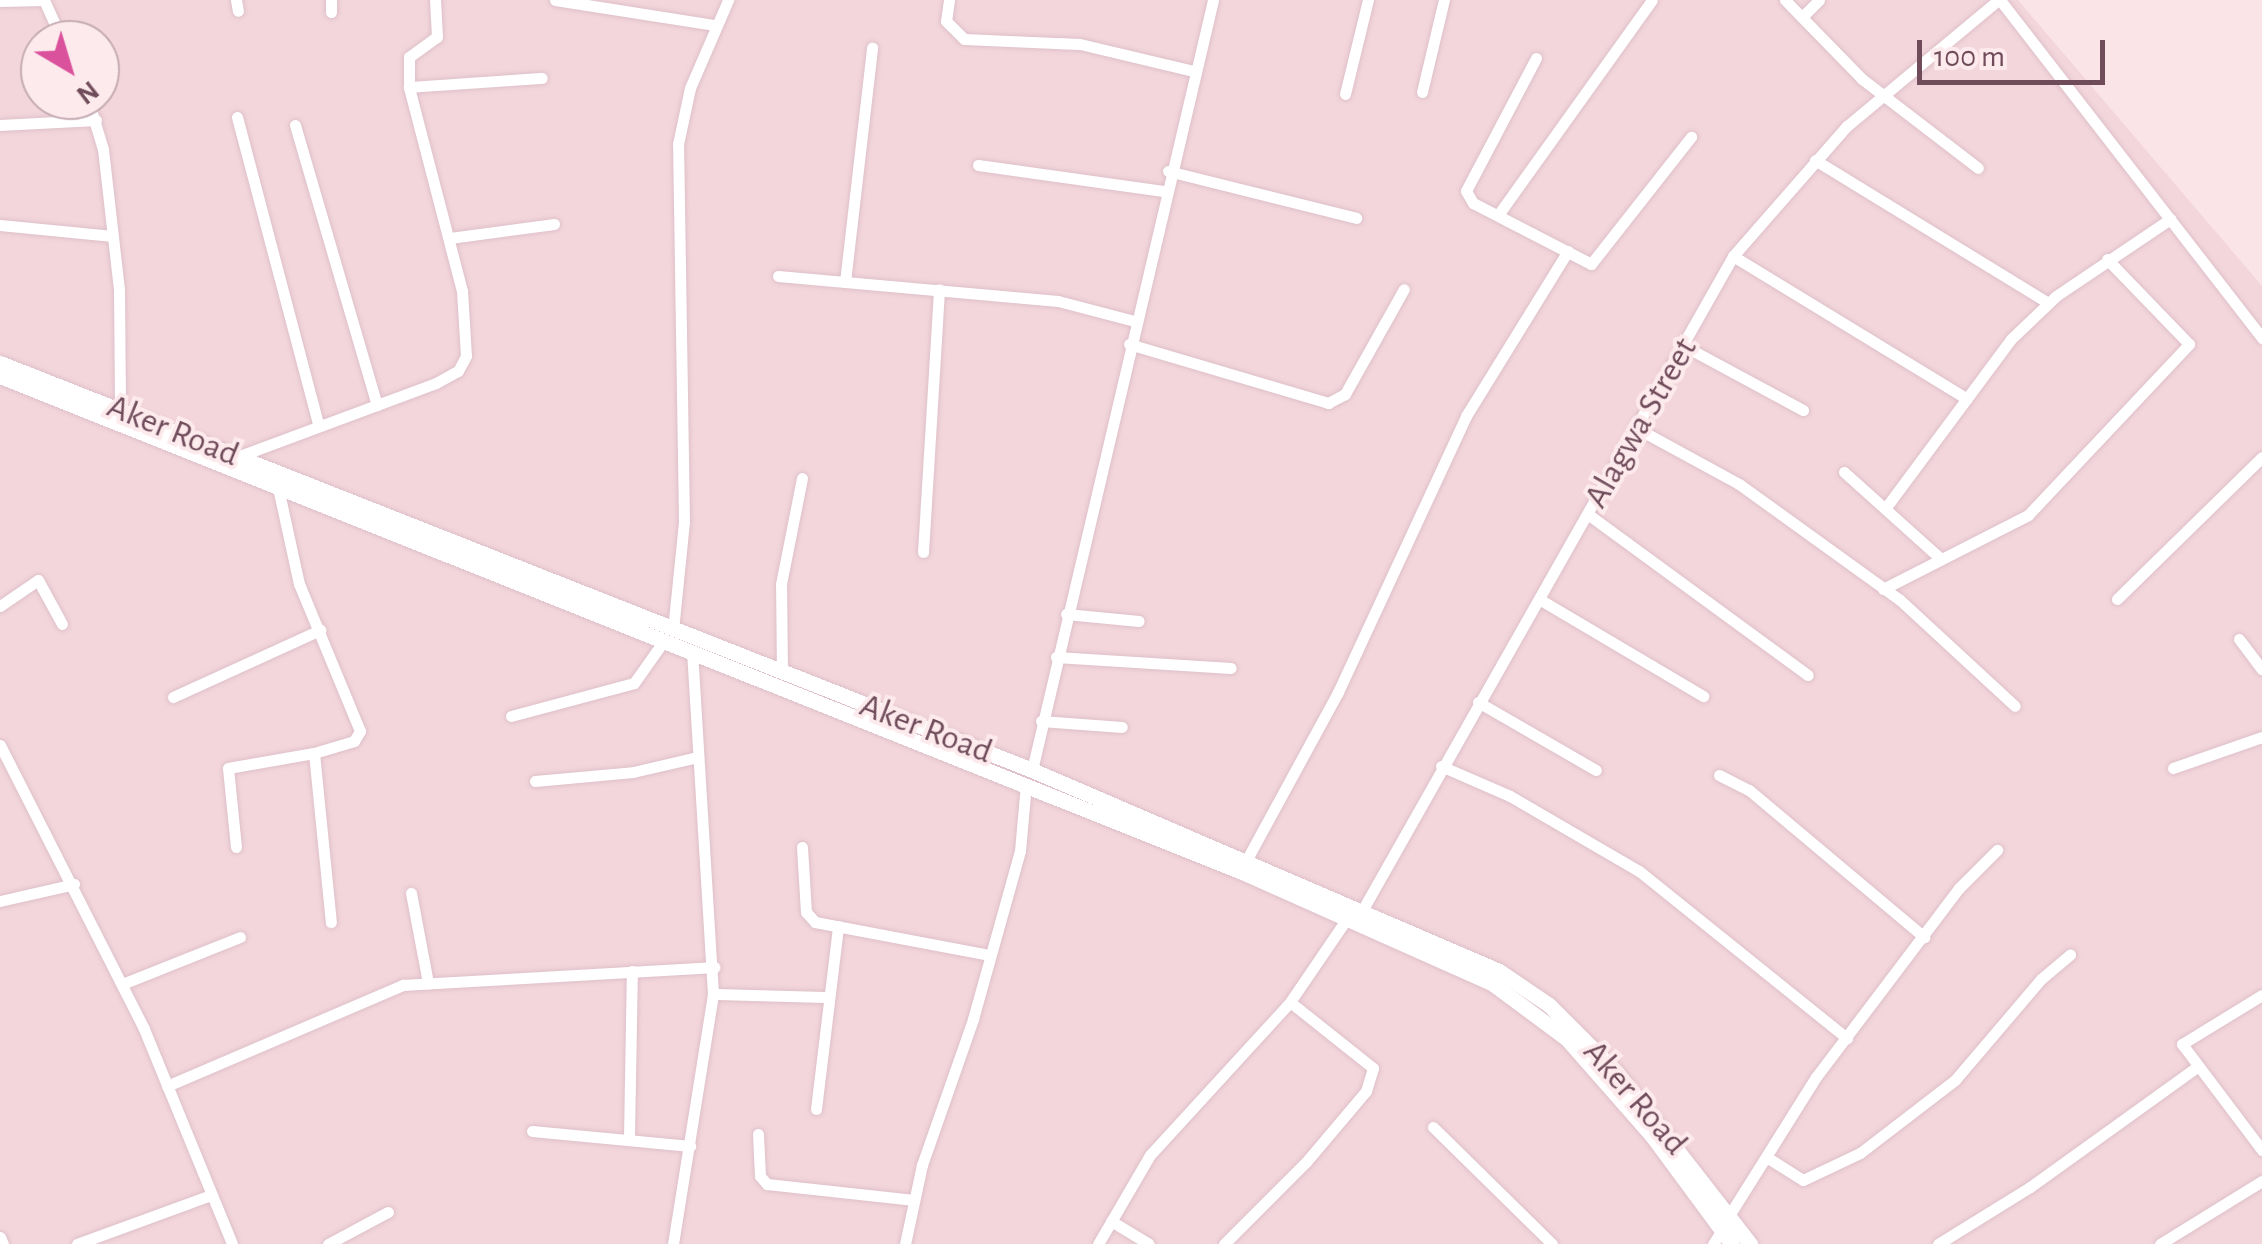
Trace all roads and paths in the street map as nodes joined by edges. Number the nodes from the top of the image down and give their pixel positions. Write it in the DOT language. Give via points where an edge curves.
graph roads {
  1 [pos="44,0"];
  2 [pos="435,0"];
  3 [pos="555,0"];
  4 [pos="728,0"];
  5 [pos="950,0"];
  6 [pos="1213,0"];
  7 [pos="1368,0"];
  8 [pos="1444,0"];
  9 [pos="1652,0"];
  10 [pos="1785,0"];
  11 [pos="1819,0"];
  12 [pos="1999,0"];
  13 [pos="0,2"];
  14 [pos="1802,17"];
  15 [pos="715,24"];
  16 [pos="872,48"];
  17 [pos="1536,58"];
  18 [pos="1192,72"];
  19 [pos="542,78"];
  20 [pos="409,87"];
  21 [pos="1422,92"];
  22 [pos="1345,94"];
  23 [pos="1883,94"];
  24 [pos="237,117"];
  25 [pos="96,120"];
  26 [pos="0,124"];
  27 [pos="295,125"];
  28 [pos="1691,138"];
  29 [pos="1814,160"];
  30 [pos="978,165"];
  31 [pos="1978,168"];
  32 [pos="1168,171"];
  33 [pos="1164,191"];
  34 [pos="1498,215"];
  35 [pos="1356,218"];
  36 [pos="2170,219"];
  37 [pos="554,224"];
  38 [pos="0,225"];
  39 [pos="112,236"];
  40 [pos="450,238"];
  41 [pos="1568,252"];
  42 [pos="1733,256"];
  43 [pos="2106,260"];
  44 [pos="778,276"];
  45 [pos="845,282"];
  46 [pos="939,289"];
  47 [pos="1404,290"];
  48 [pos="2048,303"];
  49 [pos="1134,320"];
  50 [pos="2262,338"];
  51 [pos="1128,344"];
  52 [pos="1686,346"];
  53 [pos="0,362"];
  54 [pos="0,376"];
  55 [pos="52,390"];
  56 [pos="1967,399"];
  57 [pos="377,404"];
  58 [pos="120,410"];
  59 [pos="1803,410"];
  60 [pos="318,424"];
  61 [pos="1640,430"];
  62 [pos="238,457"];
  63 [pos="2262,457"];
  64 [pos="1844,472"];
  65 [pos="802,478"];
  66 [pos="278,488"];
  67 [pos="1887,506"];
  68 [pos="1589,516"];
  69 [pos="923,552"];
  70 [pos="1940,558"];
  71 [pos="1883,589"];
  72 [pos="1540,599"];
  73 [pos="2118,599"];
  74 [pos="595,605"];
  75 [pos="0,606"];
  76 [pos="1066,614"];
  77 [pos="1140,621"];
  78 [pos="62,624"];
  79 [pos="320,630"];
  80 [pos="668,636"];
  81 [pos="2239,639"];
  82 [pos="692,652"];
  83 [pos="1056,657"];
  84 [pos="1230,668"];
  85 [pos="2262,669"];
  86 [pos="782,673"];
  87 [pos="1808,675"];
  88 [pos="1704,696"];
  89 [pos="173,697"];
  90 [pos="1478,702"];
  91 [pos="2015,706"];
  92 [pos="512,716"];
  93 [pos="1041,721"];
  94 [pos="1122,726"];
  95 [pos="2262,738"];
  96 [pos="0,744"];
  97 [pos="314,752"];
  98 [pos="698,757"];
  99 [pos="1442,766"];
  100 [pos="2173,768"];
  101 [pos="1596,770"];
  102 [pos="1719,775"];
  103 [pos="1029,777"];
  104 [pos="535,780"];
  105 [pos="236,847"];
  106 [pos="802,847"];
  107 [pos="1997,850"];
  108 [pos="1247,859"];
  109 [pos="74,884"];
  110 [pos="411,893"];
  111 [pos="0,902"];
  112 [pos="1355,913"];
  113 [pos="331,922"];
  114 [pos="838,926"];
  115 [pos="240,936"];
  116 [pos="1924,937"];
  117 [pos="990,955"];
  118 [pos="2070,955"];
  119 [pos="714,967"];
  120 [pos="632,971"];
  121 [pos="428,983"];
  122 [pos="122,984"];
  123 [pos="713,994"];
  124 [pos="2262,995"];
  125 [pos="828,998"];
  126 [pos="1290,1002"];
  127 [pos="1847,1038"];
  128 [pos="2197,1068"];
  129 [pos="167,1086"];
  130 [pos="816,1109"];
  131 [pos="1433,1127"];
  132 [pos="532,1131"];
  133 [pos="758,1134"];
  134 [pos="630,1137"];
  135 [pos="690,1146"];
  136 [pos="2261,1147"];
  137 [pos="1768,1158"];
  138 [pos="2262,1181"];
  139 [pos="211,1195"];
  140 [pos="914,1200"];
  141 [pos="388,1212"];
  142 [pos="1730,1214"];
  143 [pos="1112,1221"];
  144 [pos="0,1237"];
  145 [pos="1718,1237"];
  146 [pos="81,1243"];
  147 [pos="3,1244"];
  148 [pos="232,1244"];
  149 [pos="328,1244"];
  150 [pos="672,1244"];
  151 [pos="905,1244"];
  152 [pos="1098,1244"];
  153 [pos="1149,1244"];
  154 [pos="1224,1244"];
  155 [pos="1552,1244"];
  156 [pos="1732,1244"];
  157 [pos="1750,1244"];
  158 [pos="1938,1244"];
  159 [pos="2160,1244"];
  1 -- 13 [label="street"];
  2 -- 20 [label="street" via="437,37 409,57"];
  3 -- 15 [label="street"];
  4 -- 15 [label="street"];
  5 -- 18 [label="street" via="946,21 964,39 1080,44"];
  6 -- 18 [label="street"];
  7 -- 22 [label="street"];
  8 -- 21 [label="street"];
  9 -- 34 [label="street"];
  10 -- 14 [label="street"];
  11 -- 14 [label="street"];
  12 -- 23 [label="street, Alagwa Street"];
  12 -- 36 [label="street"];
  14 -- 23 [label="street"];
  15 -- 80 [label="street" via="678,144 684,522"];
  16 -- 45 [label="street"];
  17 -- 34 [label="street" via="1466,191 1474,204"];
  18 -- 32 [label="street"];
  19 -- 20 [label="street"];
  20 -- 40 [label="street"];
  23 -- 29 [label="street, Alagwa Street"];
  23 -- 31 [label="street"];
  24 -- 60 [label="street"];
  25 -- 26 [label="street"];
  25 -- 39 [label="street"];
  27 -- 57 [label="street"];
  28 -- 41 [label="street" via="1640,196 1598,262"];
  29 -- 42 [label="street, Alagwa Street"];
  29 -- 48 [label="street"];
  30 -- 33 [label="street"];
  32 -- 33 [label="street"];
  32 -- 35 [label="street"];
  33 -- 49 [label="street"];
  34 -- 41 [label="street"];
  36 -- 43 [label="street"];
  36 -- 50 [label="street"];
  37 -- 40 [label="street"];
  38 -- 39 [label="street"];
  39 -- 58 [label="street" via="124,366"];
  40 -- 57 [label="street" via="466,356 447,377"];
  41 -- 108 [label="street" via="1466,416 1338,692"];
  42 -- 52 [label="street, Alagwa Street"];
  42 -- 56 [label="street"];
  43 -- 48 [label="street"];
  43 -- 70 [label="street" via="2188,344 2028,515"];
  44 -- 45 [label="street"];
  45 -- 46 [label="street"];
  46 -- 49 [label="street" via="1058,301"];
  46 -- 69 [label="street"];
  47 -- 51 [label="street" via="1345,394 1328,404"];
  48 -- 56 [label="street"];
  49 -- 51 [label="street"];
  51 -- 76 [label="street"];
  52 -- 59 [label="street"];
  52 -- 61 [label="street, Alagwa Street"];
  53 -- 55 [label="street, Aker Road"];
  54 -- 55 [label="street, Aker Road"];
  55 -- 58 [label="street, Aker Road"];
  55 -- 66 [label="street, Aker Road"];
  56 -- 67 [label="street"];
  57 -- 60 [label="street"];
  58 -- 62 [label="street, Aker Road"];
  60 -- 62 [label="street"];
  61 -- 68 [label="street, Alagwa Street"];
  61 -- 71 [label="street" via="1739,484"];
  62 -- 74 [label="street, Aker Road"];
  63 -- 73 [label="street"];
  64 -- 67 [label="street"];
  65 -- 86 [label="street" via="781,584"];
  66 -- 74 [label="street, Aker Road"];
  66 -- 79 [label="street" via="299,584"];
  67 -- 70 [label="street"];
  68 -- 72 [label="street, Alagwa Street"];
  68 -- 87 [label="street"];
  70 -- 71 [label="street"];
  71 -- 91 [label="street"];
  72 -- 88 [label="street"];
  72 -- 90 [label="street, Alagwa Street"];
  74 -- 80 [label="street, Aker Road"];
  75 -- 78 [label="street" via="38,580"];
  76 -- 77 [label="street"];
  76 -- 83 [label="street"];
  79 -- 89 [label="street"];
  79 -- 97 [label="street" via="360,732 354,741"];
  80 -- 82 [label="street, Aker Road"];
  80 -- 86 [label="street, Aker Road"];
  80 -- 92 [label="street" via="634,683"];
  81 -- 85 [label="street"];
  82 -- 98 [label="street"];
  82 -- 103 [label="street, Aker Road"];
  83 -- 84 [label="street"];
  83 -- 93 [label="street"];
  86 -- 103 [label="street, Aker Road"];
  90 -- 99 [label="street, Alagwa Street"];
  90 -- 101 [label="street"];
  93 -- 94 [label="street"];
  93 -- 103 [label="street"];
  95 -- 100 [label="street"];
  96 -- 109 [label="street"];
  97 -- 105 [label="street" via="228,768"];
  97 -- 113 [label="street"];
  98 -- 104 [label="street" via="633,772"];
  98 -- 119 [label="street"];
  99 -- 112 [label="street, Alagwa Street"];
  99 -- 127 [label="street" via="1510,796 1638,871"];
  102 -- 116 [label="street" via="1760,800"];
  103 -- 108 [label="street, Aker Road"];
  103 -- 112 [label="street, Aker Road"];
  103 -- 117 [label="street" via="1020,851"];
  106 -- 114 [label="street" via="808,916"];
  107 -- 116 [label="street"];
  108 -- 112 [label="street, Aker Road"];
  109 -- 111 [label="street"];
  109 -- 122 [label="street"];
  110 -- 121 [label="street"];
  112 -- 126 [label="street, Alagwa Street"];
  112 -- 142 [label="street, Aker Road" via="1499,971 1550,1005 1617,1073"];
  112 -- 145 [label="street, Aker Road" via="1541,1015 1653,1137"];
  114 -- 117 [label="street"];
  114 -- 125 [label="street"];
  115 -- 122 [label="street"];
  116 -- 127 [label="street"];
  117 -- 140 [label="street"];
  118 -- 137 [label="street" via="2041,979 1955,1080 1860,1153 1803,1180"];
  119 -- 120 [label="street"];
  119 -- 123 [label="street"];
  120 -- 121 [label="street"];
  120 -- 134 [label="street"];
  121 -- 129 [label="street" via="368,996"];
  122 -- 129 [label="street"];
  123 -- 125 [label="street"];
  123 -- 135 [label="street"];
  124 -- 128 [label="street" via="2186,1038"];
  125 -- 130 [label="street"];
  126 -- 143 [label="street, Alagwa Street" via="1150,1155"];
  126 -- 154 [label="street" via="1373,1068 1366,1091 1306,1162"];
  127 -- 137 [label="street"];
  128 -- 136 [label="street"];
  128 -- 158 [label="street"];
  129 -- 139 [label="street"];
  131 -- 155 [label="street"];
  132 -- 134 [label="street"];
  133 -- 140 [label="street" via="760,1176 767,1184"];
  134 -- 135 [label="street"];
  135 -- 150 [label="street"];
  137 -- 142 [label="street"];
  138 -- 159 [label="street"];
  139 -- 146 [label="street"];
  139 -- 148 [label="street"];
  140 -- 151 [label="street"];
  141 -- 149 [label="street"];
  142 -- 157 [label="street, Aker Road"];
  143 -- 152 [label="street, Alagwa Street"];
  143 -- 153 [label="street"];
  144 -- 147 [label="street"];
  145 -- 156 [label="street, Aker Road"];
}
